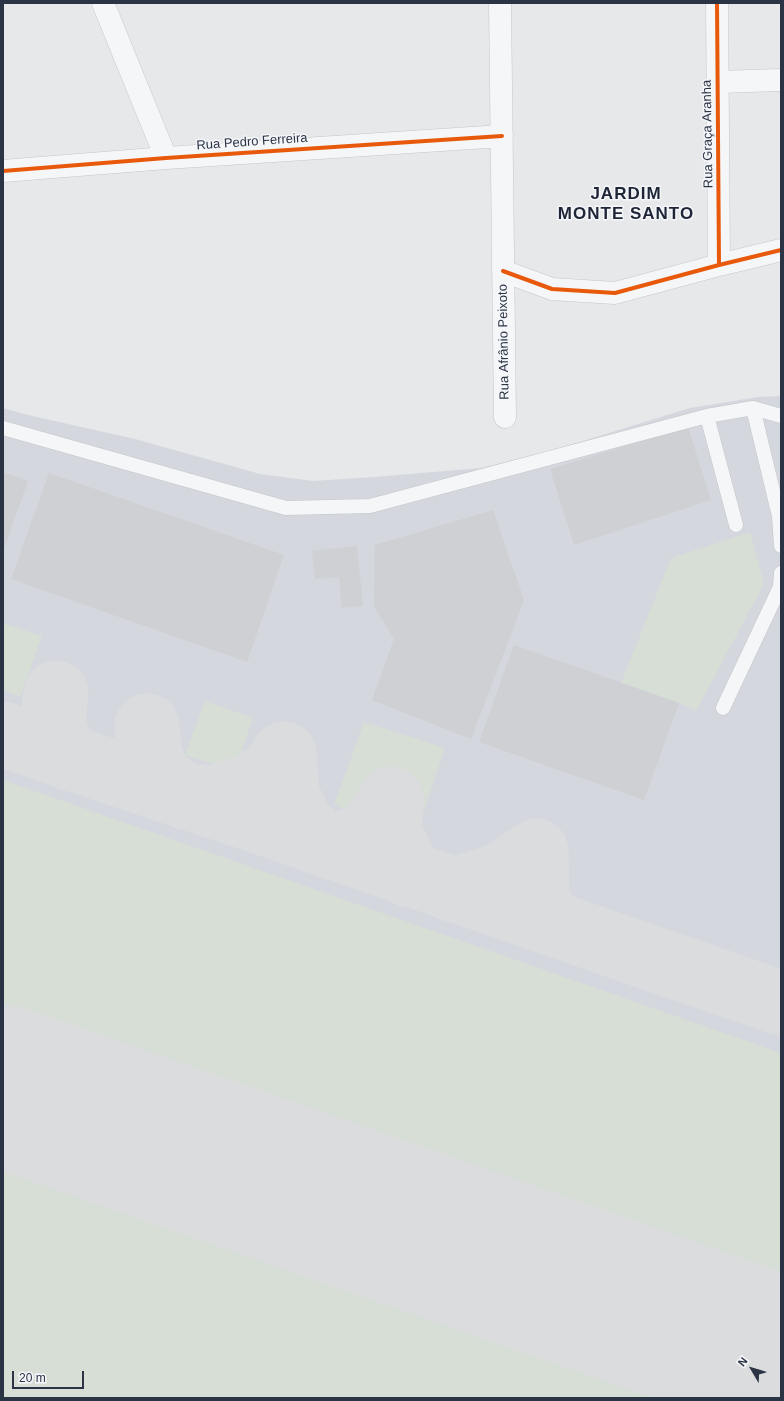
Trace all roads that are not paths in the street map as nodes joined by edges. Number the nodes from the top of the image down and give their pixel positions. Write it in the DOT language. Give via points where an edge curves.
graph roads {
  1 [pos="103,3"];
  2 [pos="500,3"];
  3 [pos="717,3"];
  4 [pos="781,80"];
  5 [pos="717,82"];
  6 [pos="502,136"];
  7 [pos="166,158"];
  8 [pos="3,172"];
  9 [pos="781,250"];
  10 [pos="719,265"];
  11 [pos="503,271"];
  12 [pos="753,408"];
  13 [pos="707,416"];
  14 [pos="781,416"];
  15 [pos="505,417"];
  16 [pos="3,428"];
  17 [pos="736,525"];
  18 [pos="781,546"];
  19 [pos="781,573"];
  20 [pos="723,708"];
  1 -- 7 [label="street"];
  2 -- 6 [label="street, Rua Afrânio Peixoto"];
  3 -- 5 [label="street, Rua Graça Aranha"];
  4 -- 5 [label="street"];
  5 -- 10 [label="street, Rua Graça Aranha"];
  6 -- 7 [label="street, Rua Pedro Ferreira"];
  6 -- 11 [label="street, Rua Afrânio Peixoto"];
  7 -- 8 [label="street, Rua Pedro Ferreira"];
  9 -- 10 [label="street"];
  10 -- 11 [label="street" via="615,292 552,290"];
  11 -- 15 [label="street, Rua Afrânio Peixoto"];
  12 -- 13 [label="lane"];
  12 -- 14 [label="lane"];
  12 -- 18 [label="lane" via="778,516"];
  13 -- 16 [label="lane" via="370,506 286,508"];
  13 -- 17 [label="lane"];
  19 -- 20 [label="lane" via="780,588"];
}
